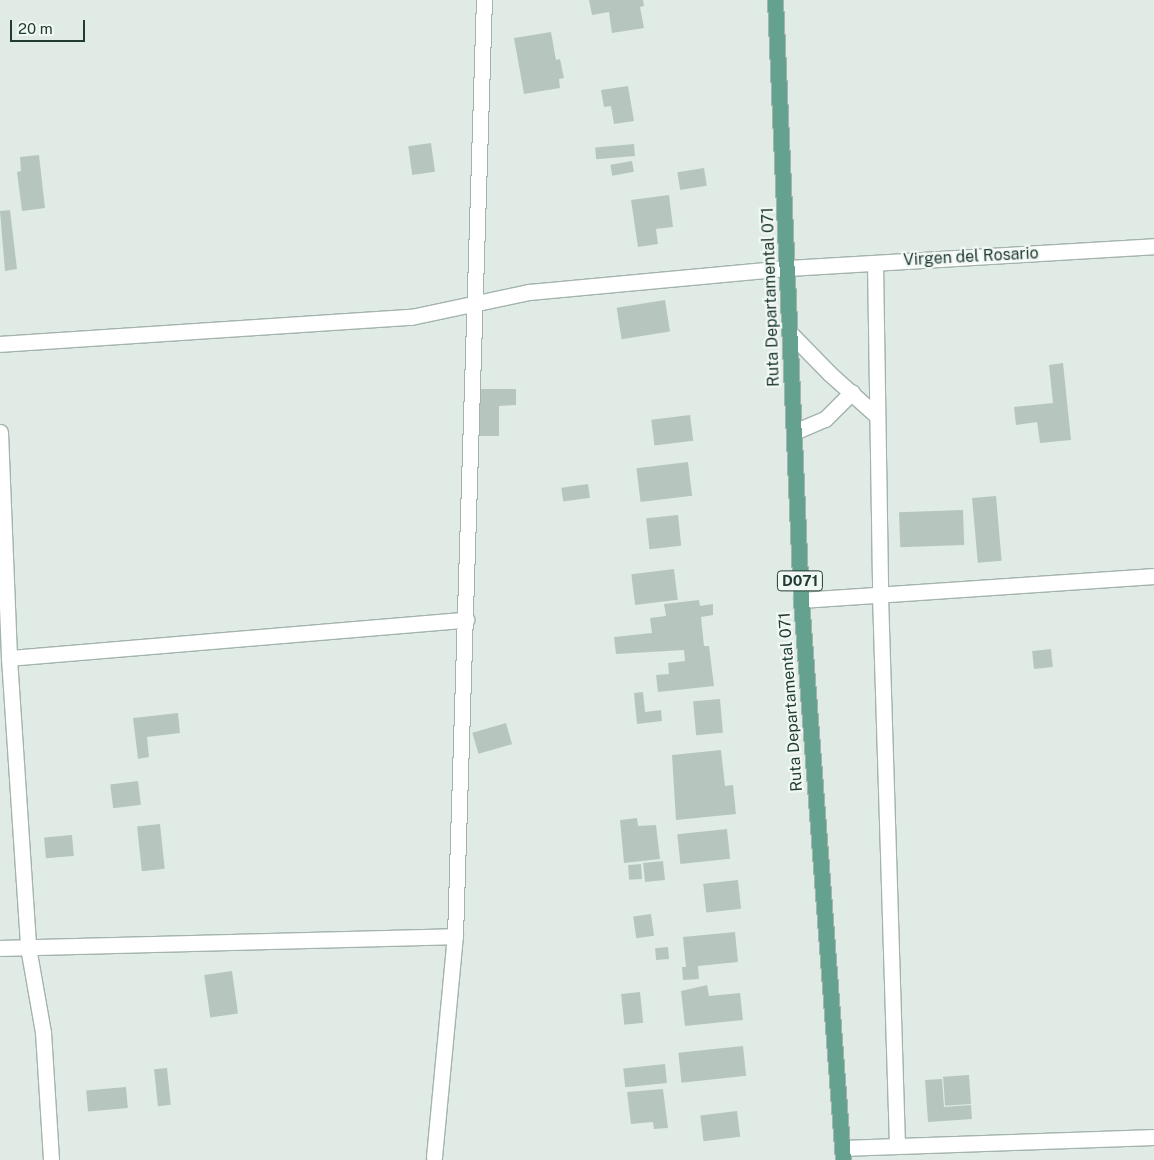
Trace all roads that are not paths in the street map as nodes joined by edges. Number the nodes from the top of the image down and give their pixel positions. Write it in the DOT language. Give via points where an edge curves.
graph roads {
  1 [pos="484,0"];
  2 [pos="775,0"];
  3 [pos="1154,246"];
  4 [pos="875,263"];
  5 [pos="788,268"];
  6 [pos="472,306"];
  7 [pos="790,333"];
  8 [pos="0,344"];
  9 [pos="852,392"];
  10 [pos="877,416"];
  11 [pos="0,432"];
  12 [pos="794,432"];
  13 [pos="1154,576"];
  14 [pos="880,595"];
  15 [pos="801,600"];
  16 [pos="466,620"];
  17 [pos="9,658"];
  18 [pos="456,936"];
  19 [pos="28,947"];
  20 [pos="0,948"];
  21 [pos="1154,1137"];
  22 [pos="897,1146"];
  23 [pos="843,1154"];
  24 [pos="434,1157"];
  25 [pos="50,1160"];
  1 -- 6 [label="street"];
  2 -- 5 [label="main road, Ruta Departamental 071 / D071"];
  3 -- 4 [label="street, Virgen del Rosario"];
  4 -- 5 [label="street, Virgen del Rosario"];
  4 -- 10 [label="street"];
  5 -- 6 [label="street, Virgen del Rosario" via="529,292"];
  5 -- 7 [label="main road, Ruta Departamental 071 / D071"];
  6 -- 8 [label="street, Virgen del Rosario" via="411,317 316,325"];
  6 -- 16 [label="street"];
  7 -- 9 [label="street"];
  7 -- 12 [label="main road, Ruta Departamental 071 / D071"];
  9 -- 10 [label="street"];
  9 -- 12 [label="street" via="825,419"];
  10 -- 14 [label="street"];
  11 -- 17 [label="street"];
  12 -- 15 [label="main road, Ruta Departamental 071 / D071"];
  13 -- 14 [label="street"];
  14 -- 15 [label="street"];
  14 -- 22 [label="street"];
  15 -- 23 [label="main road, Ruta Departamental 071 / D071"];
  16 -- 17 [label="street"];
  16 -- 18 [label="street"];
  17 -- 19 [label="street"];
  18 -- 19 [label="street"];
  18 -- 24 [label="street"];
  19 -- 20 [label="street"];
  19 -- 25 [label="street" via="44,1032"];
  21 -- 22 [label="street"];
  22 -- 23 [label="street"];
}
